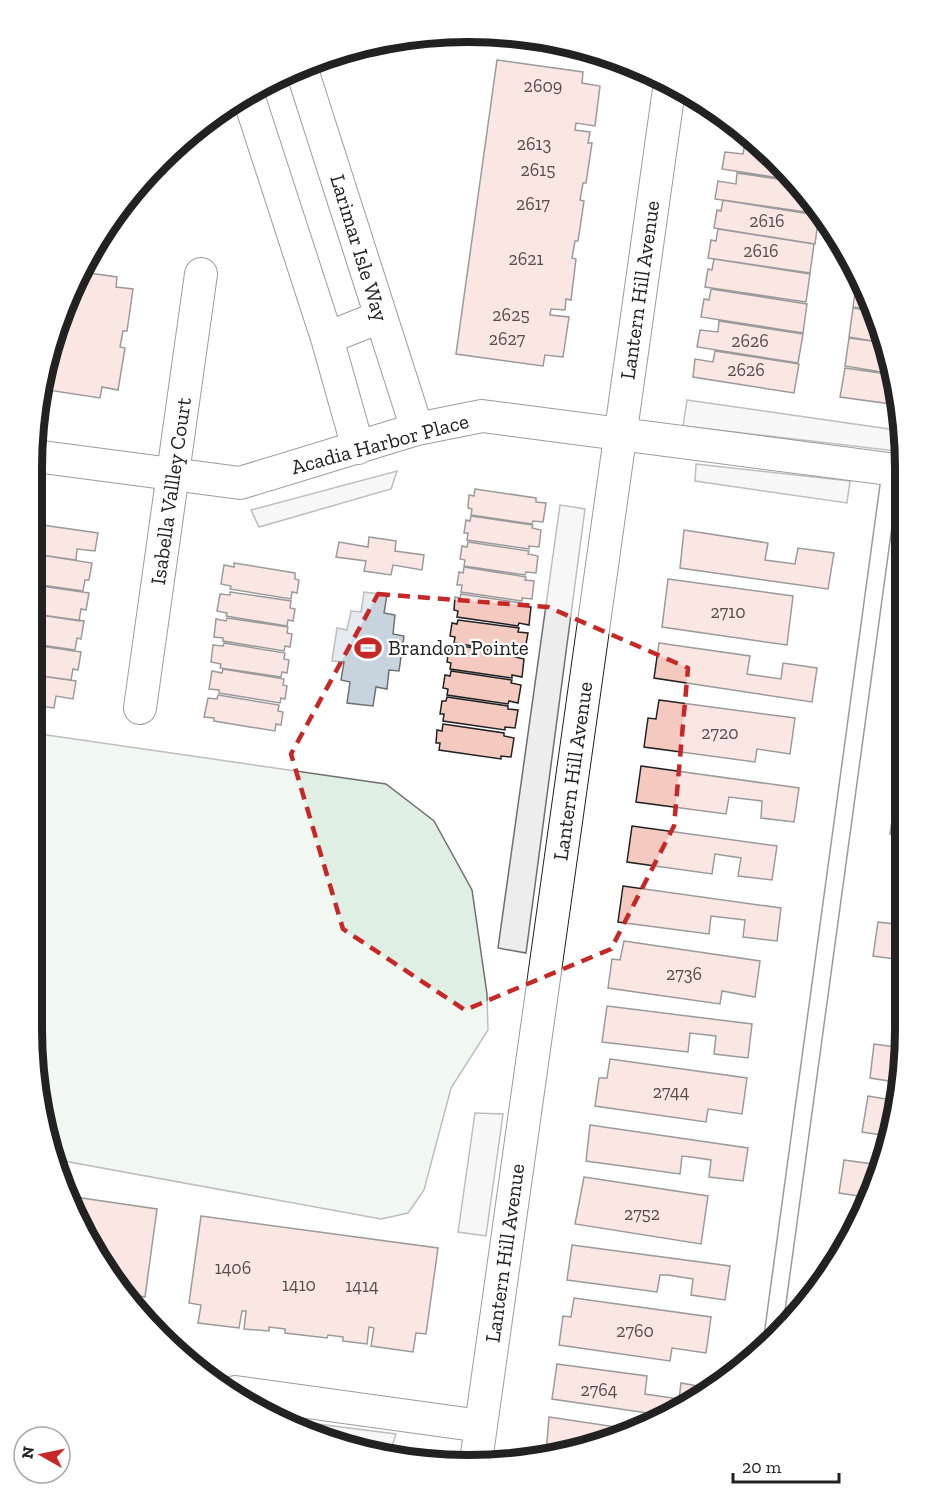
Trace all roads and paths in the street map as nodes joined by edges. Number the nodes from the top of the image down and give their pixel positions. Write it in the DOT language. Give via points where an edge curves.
graph roads {
  1 [pos="303,75"];
  2 [pos="669,92"];
  3 [pos="251,102"];
  4 [pos="201,274"];
  5 [pos="380,317"];
  6 [pos="327,338"];
  7 [pos="417,429"];
  8 [pos="620,432"];
  9 [pos="358,448"];
  10 [pos="42,457"];
  11 [pos="895,470"];
  12 [pos="174,476"];
  13 [pos="895,484"];
  14 [pos="140,708"];
  15 [pos="774,1326"];
  16 [pos="249,1394"];
  17 [pos="481,1426"];
  18 [pos="477,1455"];
  1 -- 5 [label="street, Larimar Isle Way"];
  2 -- 8 [label="street, Lantern Hill Avenue"];
  3 -- 6 [label="street"];
  4 -- 12 [label="street, Isabella Vallley Court"];
  5 -- 6 [label="street"];
  5 -- 7 [label="street, Larimar Isle Way"];
  6 -- 9 [label="street"];
  7 -- 8 [label="street, Acadia Harbor Place" via="482,416"];
  7 -- 9 [label="street, Acadia Harbor Place"];
  8 -- 11 [label="street, Acadia Harbor Place"];
  8 -- 17 [label="street, Lantern Hill Avenue"];
  9 -- 12 [label="street, Acadia Harbor Place" via="240,483"];
  10 -- 12 [label="street, Acadia Harbor Place"];
  12 -- 14 [label="street, Isabella Vallley Court"];
  13 -- 15 [label="lane"];
  16 -- 17 [label="street"];
  17 -- 18 [label="street, Lantern Hill Avenue"];
}
